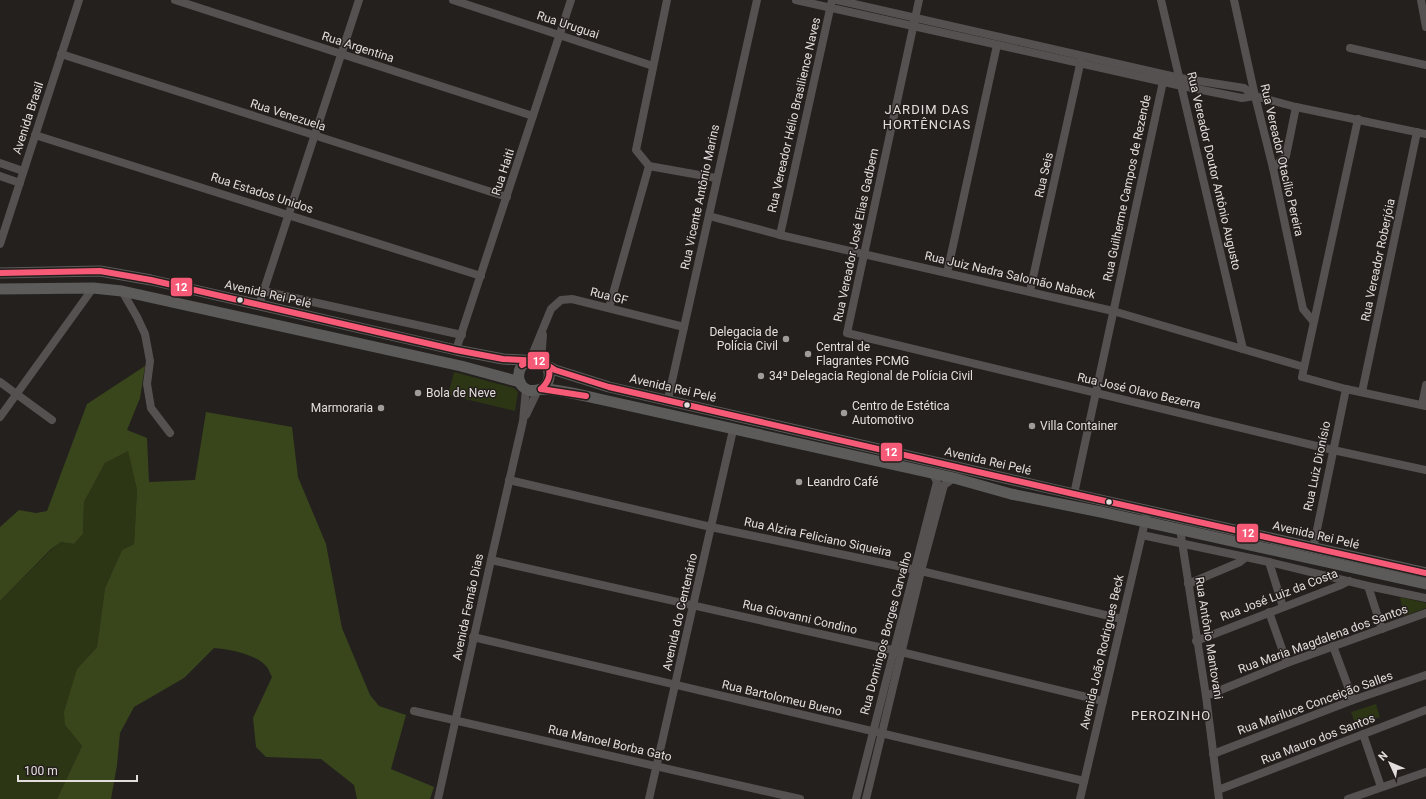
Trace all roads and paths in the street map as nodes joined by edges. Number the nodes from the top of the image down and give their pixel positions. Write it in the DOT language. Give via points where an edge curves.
graph roads {
  1 [pos="79,0"];
  2 [pos="175,0"];
  3 [pos="359,0"];
  4 [pos="453,0"];
  5 [pos="571,0"];
  6 [pos="667,0"];
  7 [pos="757,0"];
  8 [pos="796,0"];
  9 [pos="838,0"];
  10 [pos="919,0"];
  11 [pos="1161,0"];
  12 [pos="1234,0"];
  13 [pos="1421,0"];
  14 [pos="831,4"];
  15 [pos="915,17"];
  16 [pos="913,26"];
  17 [pos="1426,28"];
  18 [pos="560,35"];
  19 [pos="997,44"];
  20 [pos="1350,48"];
  21 [pos="61,54"];
  22 [pos="341,54"];
  23 [pos="1081,60"];
  24 [pos="1426,65"];
  25 [pos="653,66"];
  26 [pos="1163,78"];
  27 [pos="1181,82"];
  28 [pos="1255,96"];
  29 [pos="1296,107"];
  30 [pos="533,116"];
  31 [pos="1358,119"];
  32 [pos="1417,132"];
  33 [pos="35,134"];
  34 [pos="1426,134"];
  35 [pos="314,136"];
  36 [pos="0,163"];
  37 [pos="648,166"];
  38 [pos="1273,168"];
  39 [pos="24,171"];
  40 [pos="0,176"];
  41 [pos="716,178"];
  42 [pos="20,183"];
  43 [pos="507,197"];
  44 [pos="288,214"];
  45 [pos="709,216"];
  46 [pos="780,235"];
  47 [pos="0,244"];
  48 [pos="864,253"];
  49 [pos="0,273"];
  50 [pos="947,273"];
  51 [pos="481,276"];
  52 [pos="93,288"];
  53 [pos="0,289"];
  54 [pos="122,291"];
  55 [pos="263,291"];
  56 [pos="1030,292"];
  57 [pos="259,305"];
  58 [pos="608,308"];
  59 [pos="1113,311"];
  60 [pos="1313,321"];
  61 [pos="684,327"];
  62 [pos="847,334"];
  63 [pos="462,335"];
  64 [pos="1243,348"];
  65 [pos="456,350"];
  66 [pos="537,362"];
  67 [pos="1304,366"];
  68 [pos="0,382"];
  69 [pos="523,385"];
  70 [pos="1426,385"];
  71 [pos="540,389"];
  72 [pos="1346,389"];
  73 [pos="1362,392"];
  74 [pos="16,393"];
  75 [pos="1096,394"];
  76 [pos="668,400"];
  77 [pos="1424,405"];
  78 [pos="0,417"];
  79 [pos="52,420"];
  80 [pos="523,421"];
  81 [pos="733,430"];
  82 [pos="170,433"];
  83 [pos="1333,450"];
  84 [pos="1426,470"];
  85 [pos="933,474"];
  86 [pos="954,478"];
  87 [pos="509,480"];
  88 [pos="1074,494"];
  89 [pos="1148,510"];
  90 [pos="1145,521"];
  91 [pos="711,527"];
  92 [pos="1180,529"];
  93 [pos="1142,535"];
  94 [pos="1182,545"];
  95 [pos="1313,549"];
  96 [pos="1245,558"];
  97 [pos="491,560"];
  98 [pos="1269,562"];
  99 [pos="918,570"];
  100 [pos="1426,573"];
  101 [pos="1349,581"];
  102 [pos="1188,584"];
  103 [pos="1426,584"];
  104 [pos="1368,586"];
  105 [pos="1426,598"];
  106 [pos="693,606"];
  107 [pos="1283,607"];
  108 [pos="1269,612"];
  109 [pos="1426,613"];
  110 [pos="1122,619"];
  111 [pos="1382,629"];
  112 [pos="473,637"];
  113 [pos="1196,641"];
  114 [pos="1333,646"];
  115 [pos="898,651"];
  116 [pos="1287,663"];
  117 [pos="1426,675"];
  118 [pos="675,685"];
  119 [pos="1206,696"];
  120 [pos="1353,700"];
  121 [pos="1103,701"];
  122 [pos="1426,710"];
  123 [pos="414,711"];
  124 [pos="456,720"];
  125 [pos="873,732"];
  126 [pos="882,734"];
  127 [pos="1363,734"];
  128 [pos="1213,754"];
  129 [pos="657,766"];
  130 [pos="1426,772"];
  131 [pos="1084,781"];
  132 [pos="1381,787"];
  133 [pos="1218,790"];
  134 [pos="438,799"];
  135 [pos="649,799"];
  136 [pos="800,799"];
  137 [pos="856,799"];
  138 [pos="866,799"];
  139 [pos="1080,799"];
  140 [pos="1219,799"];
  141 [pos="1348,799"];
  1 -- 21 [label="street, Avenida Brasil"];
  2 -- 22 [label="street, Rua Argentina"];
  3 -- 22 [label="street"];
  4 -- 18 [label="street, Rua Uruguai"];
  5 -- 18 [label="street, Rua Haiti"];
  6 -- 25 [label="street"];
  7 -- 41 [label="street, Rua Vicente Antônio Marins"];
  8 -- 14 [label="street"];
  9 -- 15 [label="street"];
  10 -- 15 [label="street, Rua Vereador José Elias Gadbem"];
  11 -- 27 [label="street, Rua Vereador Doutor Antônio Augusto"];
  12 -- 28 [label="street, Rua Vereador Otacílio Pereira"];
  13 -- 17 [label="street"];
  14 -- 16 [label="street"];
  14 -- 46 [label="street, Rua Vereador Hélio Brasilience Naves"];
  15 -- 16 [label="street, Rua Vereador José Elias Gadbem"];
  15 -- 23 [label="street"];
  16 -- 19 [label="street"];
  16 -- 48 [label="street, Rua Vereador José Elias Gadbem"];
  18 -- 25 [label="street, Rua Uruguai"];
  18 -- 30 [label="street, Rua Haiti"];
  19 -- 23 [label="street"];
  19 -- 50 [label="street"];
  20 -- 24 [label="street"];
  21 -- 33 [label="street, Avenida Brasil"];
  21 -- 35 [label="street, Rua Venezuela"];
  22 -- 30 [label="street, Rua Argentina"];
  22 -- 35 [label="street"];
  23 -- 26 [label="street"];
  23 -- 56 [label="street, Rua Seis"];
  25 -- 37 [label="street" via="636,150"];
  26 -- 27 [label="street"];
  26 -- 59 [label="street, Rua Guilherme Campos de Rezende"];
  27 -- 28 [label="street" via="1244,88"];
  27 -- 64 [label="street, Rua Vereador Doutor Antônio Augusto"];
  28 -- 29 [label="street"];
  28 -- 38 [label="street, Rua Vereador Otacílio Pereira"];
  29 -- 31 [label="street"];
  29 -- 38 [label="street" via="1286,156"];
  30 -- 43 [label="street, Rua Haiti"];
  31 -- 32 [label="street"];
  31 -- 60 [label="street"];
  32 -- 34 [label="street"];
  32 -- 73 [label="street, Rua Vereador Roberjóia"];
  33 -- 39 [label="street, Avenida Brasil"];
  33 -- 44 [label="street, Rua Estados Unidos"];
  35 -- 43 [label="street, Rua Venezuela"];
  35 -- 44 [label="street"];
  36 -- 39 [label="street"];
  37 -- 41 [label="street"];
  37 -- 58 [label="street"];
  38 -- 60 [label="street, Rua Vereador Otacílio Pereira" via="1303,309"];
  39 -- 42 [label="street, Avenida Brasil"];
  40 -- 42 [label="street"];
  41 -- 45 [label="street, Rua Vicente Antônio Marins"];
  42 -- 47 [label="street, Avenida Brasil"];
  43 -- 51 [label="street, Rua Haiti"];
  44 -- 51 [label="street, Rua Estados Unidos"];
  44 -- 55 [label="street"];
  45 -- 46 [label="street, Rua Juiz Nadra Salomão Naback"];
  45 -- 61 [label="street, Rua Vicente Antônio Marins"];
  46 -- 48 [label="street, Rua Juiz Nadra Salomão Naback"];
  48 -- 50 [label="street, Rua Juiz Nadra Salomão Naback"];
  48 -- 62 [label="street, Rua Vereador José Elias Gadbem"];
  49 -- 57 [label="main road, Avenida Rei Pelé" via="100,271"];
  50 -- 56 [label="street, Rua Juiz Nadra Salomão Naback"];
  51 -- 63 [label="street, Rua Haiti"];
  52 -- 53 [label="main road, Avenida Rei Pelé"];
  52 -- 54 [label="main road, Avenida Rei Pelé"];
  52 -- 74 [label="street"];
  54 -- 69 [label="main road, Avenida Rei Pelé" via="461,366"];
  54 -- 82 [label="street" via="145,334 150,361 148,384 151,408"];
  55 -- 57 [label="street"];
  55 -- 63 [label="street"];
  56 -- 59 [label="street, Rua Juiz Nadra Salomão Naback"];
  57 -- 65 [label="main road, Avenida Rei Pelé"];
  58 -- 61 [label="street, Rua GF"];
  58 -- 66 [label="street, Rua GF" via="572,298 561,300 551,310 544,328"];
  59 -- 64 [label="street, Rua Juiz Nadra Salomão Naback"];
  59 -- 75 [label="street, Rua Guilherme Campos de Rezende"];
  60 -- 67 [label="street"];
  61 -- 76 [label="street, Rua Vicente Antônio Marins"];
  62 -- 75 [label="street, Rua José Olavo Bezerra"];
  63 -- 65 [label="street, Rua Haiti"];
  64 -- 67 [label="street, Rua Juiz Nadra Salomão Naback"];
  65 -- 66 [label="main road, Avenida Rei Pelé" via="503,359"];
  66 -- 69 [label="main road" via="524,363 518,372"];
  66 -- 71 [label="main road" via="550,376 546,385"];
  66 -- 76 [label="main road, Avenida Rei Pelé" via="609,387"];
  67 -- 72 [label="street" via="1302,377"];
  68 -- 74 [label="street"];
  69 -- 71 [label="main road, Avenida Rei Pelé" via="532,391"];
  69 -- 80 [label="street, Avenida Fernão Dias"];
  70 -- 77 [label="street"];
  71 -- 80 [label="street, Avenida Fernão Dias"];
  71 -- 81 [label="main road, Avenida Rei Pelé" via="599,399"];
  72 -- 73 [label="street"];
  72 -- 83 [label="street, Rua Luiz Dionísio"];
  73 -- 77 [label="street"];
  74 -- 78 [label="street"];
  74 -- 79 [label="street"];
  75 -- 83 [label="street, Rua José Olavo Bezerra"];
  75 -- 88 [label="street, Rua Guilherme Campos de Rezende"];
  76 -- 88 [label="main road, Avenida Rei Pelé"];
  80 -- 87 [label="street, Avenida Fernão Dias"];
  81 -- 85 [label="main road, Avenida Rei Pelé"];
  81 -- 91 [label="street, Avenida do Centenário"];
  83 -- 84 [label="street, Rua José Olavo Bezerra"];
  83 -- 95 [label="street, Rua Luiz Dionísio"];
  85 -- 86 [label="main road, Avenida Rei Pelé"];
  85 -- 99 [label="street, Rua Domingos Borges Carvalho" via="938,482"];
  86 -- 90 [label="main road, Avenida Rei Pelé" via="1011,494"];
  86 -- 99 [label="street, Rua Domingos Borges Carvalho" via="944,485"];
  87 -- 91 [label="street, Rua Alzira Feliciano Siqueira"];
  87 -- 97 [label="street, Avenida Fernão Dias"];
  88 -- 89 [label="main road, Avenida Rei Pelé"];
  89 -- 90 [label="street, Avenida João Rodrigues Beck"];
  89 -- 95 [label="main road, Avenida Rei Pelé"];
  90 -- 92 [label="main road, Avenida Rei Pelé"];
  90 -- 93 [label="street, Avenida João Rodrigues Beck"];
  91 -- 99 [label="street, Rua Alzira Feliciano Siqueira"];
  91 -- 106 [label="street, Avenida do Centenário"];
  92 -- 94 [label="street, Rua Antônio Mantovani"];
  92 -- 103 [label="main road, Avenida Rei Pelé"];
  93 -- 94 [label="street"];
  93 -- 110 [label="street, Avenida João Rodrigues Beck"];
  94 -- 96 [label="street"];
  94 -- 102 [label="street, Rua Antônio Mantovani"];
  95 -- 100 [label="main road, Avenida Rei Pelé"];
  96 -- 98 [label="street"];
  96 -- 102 [label="street"];
  97 -- 106 [label="street, Rua Giovanni Condino"];
  97 -- 112 [label="street, Avenida Fernão Dias"];
  98 -- 101 [label="street"];
  98 -- 107 [label="street"];
  99 -- 110 [label="street, Rua Alzira Feliciano Siqueira"];
  99 -- 115 [label="street, Rua Domingos Borges Carvalho"];
  101 -- 104 [label="street"];
  101 -- 107 [label="street, Rua José Luiz da Costa"];
  102 -- 113 [label="street, Rua Antônio Mantovani"];
  104 -- 105 [label="street"];
  104 -- 111 [label="street"];
  106 -- 115 [label="street, Rua Giovanni Condino"];
  106 -- 118 [label="street, Avenida do Centenário"];
  107 -- 108 [label="street, Rua José Luiz da Costa"];
  108 -- 113 [label="street, Rua José Luiz da Costa"];
  108 -- 116 [label="street"];
  109 -- 111 [label="street, Rua Maria Magdalena dos Santos"];
  110 -- 121 [label="street, Avenida João Rodrigues Beck"];
  111 -- 114 [label="street, Rua Maria Magdalena dos Santos"];
  112 -- 118 [label="street, Rua Bartolomeu Bueno"];
  112 -- 124 [label="street, Avenida Fernão Dias"];
  113 -- 119 [label="street, Rua Antônio Mantovani"];
  114 -- 116 [label="street, Rua Maria Magdalena dos Santos"];
  114 -- 120 [label="street"];
  115 -- 121 [label="street, Rua Giovanni Condino"];
  115 -- 125 [label="street, Rua Domingos Borges Carvalho"];
  115 -- 126 [label="street, Rua Domingos Borges Carvalho"];
  116 -- 119 [label="street, Rua Maria Magdalena dos Santos"];
  117 -- 120 [label="street, Rua Mariluce Conceição Salles"];
  118 -- 125 [label="street, Rua Bartolomeu Bueno"];
  118 -- 129 [label="street, Avenida do Centenário"];
  119 -- 128 [label="street, Rua Antônio Mantovani"];
  120 -- 128 [label="street, Rua Mariluce Conceição Salles"];
  121 -- 131 [label="street, Avenida João Rodrigues Beck"];
  122 -- 127 [label="street, Rua Mauro dos Santos"];
  123 -- 124 [label="street, Rua Manoel Borba Gato"];
  124 -- 129 [label="street, Rua Manoel Borba Gato"];
  124 -- 134 [label="street, Avenida Fernão Dias"];
  125 -- 126 [label="street, Rua Bartolomeu Bueno"];
  125 -- 137 [label="street, Rua Domingos Borges Carvalho"];
  126 -- 131 [label="street, Rua Bartolomeu Bueno"];
  126 -- 138 [label="street, Rua Domingos Borges Carvalho"];
  127 -- 132 [label="street"];
  127 -- 133 [label="street, Rua Mauro dos Santos"];
  128 -- 133 [label="street, Rua Antônio Mantovani"];
  129 -- 135 [label="street, Avenida do Centenário"];
  129 -- 136 [label="street, Rua Manoel Borba Gato"];
  130 -- 132 [label="street"];
  131 -- 139 [label="street, Avenida João Rodrigues Beck"];
  132 -- 141 [label="street"];
  133 -- 140 [label="street, Rua Antônio Mantovani"];
}
